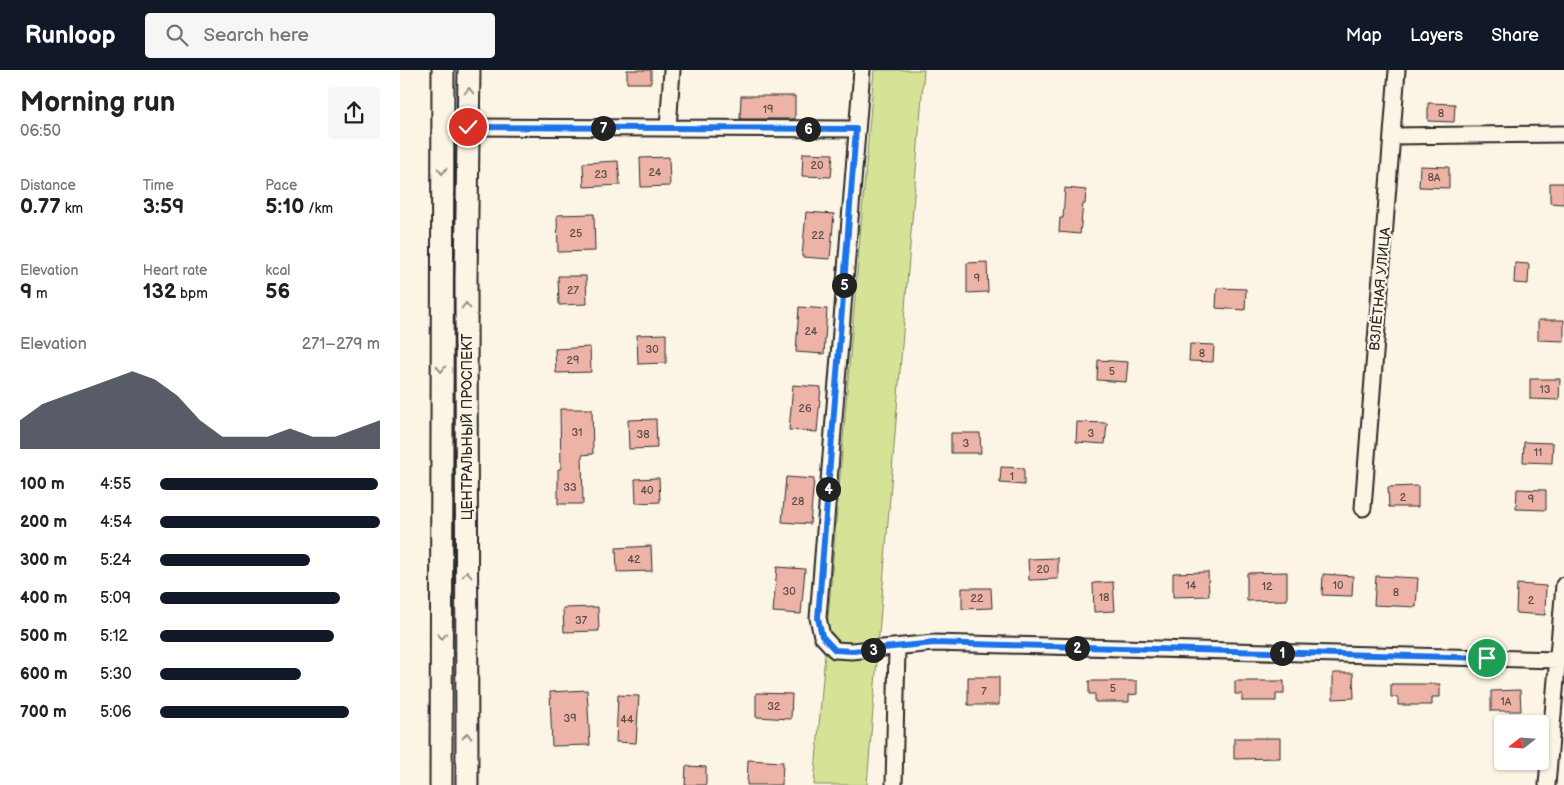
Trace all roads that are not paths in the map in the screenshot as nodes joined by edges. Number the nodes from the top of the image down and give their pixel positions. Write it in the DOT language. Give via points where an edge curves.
graph roads {
  1 [pos="443,70"];
  2 [pos="468,70"];
  3 [pos="672,70"];
  4 [pos="862,70"];
  5 [pos="1396,70"];
  6 [pos="468,127"];
  7 [pos="668,128"];
  8 [pos="856,129"];
  9 [pos="1564,134"];
  10 [pos="1392,136"];
  11 [pos="1363,508"];
  12 [pos="1564,585"];
  13 [pos="897,648"];
  14 [pos="1558,660"];
  15 [pos="441,785"];
  16 [pos="467,785"];
  17 [pos="894,785"];
  18 [pos="1547,785"];
  1 -- 15 [label="street, ЦЕНТРАЛЬНЫЙ ПРОСПЕКТ, one-way"];
  6 -- 2 [label="street, ЦЕНТРАЛЬНЫЙ ПРОСПЕКТ, one-way"];
  3 -- 7 [label="street"];
  4 -- 8 [label="street"];
  5 -- 10 [label="street, ВЗЛЁТНАЯ УЛИЦА"];
  6 -- 7 [label="street"];
  16 -- 6 [label="street, ЦЕНТРАЛЬНЫЙ ПРОСПЕКТ, one-way"];
  7 -- 8 [label="street"];
  8 -- 13 [label="street" via="818,618 822,636 835,650"];
  9 -- 10 [label="street"];
  10 -- 11 [label="street, ВЗЛЁТНАЯ УЛИЦА"];
  12 -- 14 [label="street"];
  13 -- 14 [label="street" via="934,643"];
  13 -- 17 [label="street"];
  14 -- 18 [label="street"];
}
